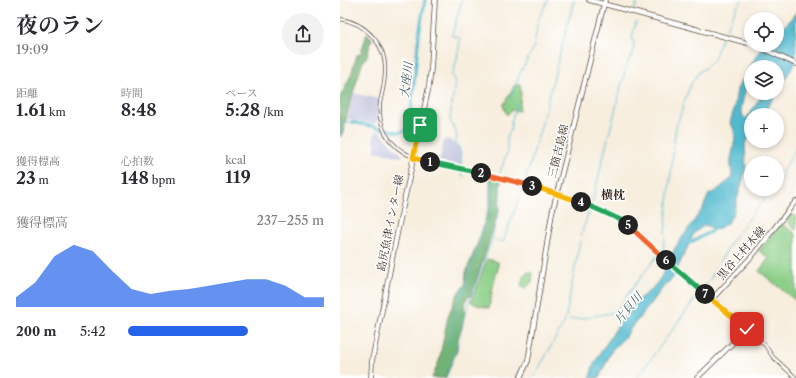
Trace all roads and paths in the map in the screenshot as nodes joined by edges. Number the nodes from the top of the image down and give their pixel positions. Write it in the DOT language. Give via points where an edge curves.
graph roads {
  1 [pos="435,0"];
  2 [pos="589,0"];
  3 [pos="605,2"];
  4 [pos="340,19"];
  5 [pos="744,42"];
  6 [pos="770,52"];
  7 [pos="796,64"];
  8 [pos="413,158"];
  9 [pos="557,194"];
  10 [pos="796,201"];
  11 [pos="712,299"];
  12 [pos="747,329"];
  13 [pos="371,378"];
  14 [pos="520,378"];
  15 [pos="697,378"];
  16 [pos="796,378"];
  1 -- 8 [label="main road, 島尻魚津インター線" via="430,77"];
  2 -- 3 [label="main road"];
  3 -- 5 [label="main road"];
  3 -- 9 [label="main road, 三箇吉島線"];
  4 -- 8 [label="street" via="353,22 369,32 377,41 386,70 380,104 384,131 401,152"];
  6 -- 7 [label="main road"];
  8 -- 9 [label="street" via="499,176"];
  8 -- 13 [label="main road, 島尻魚津インター線" via="372,361"];
  9 -- 11 [label="street" via="621,220"];
  9 -- 14 [label="main road, 三箇吉島線" via="528,361"];
  10 -- 11 [label="main road, 黒谷上村木線" via="753,255"];
  11 -- 12 [label="main road"];
  12 -- 15 [label="main road"];
  12 -- 16 [label="street"];
}
